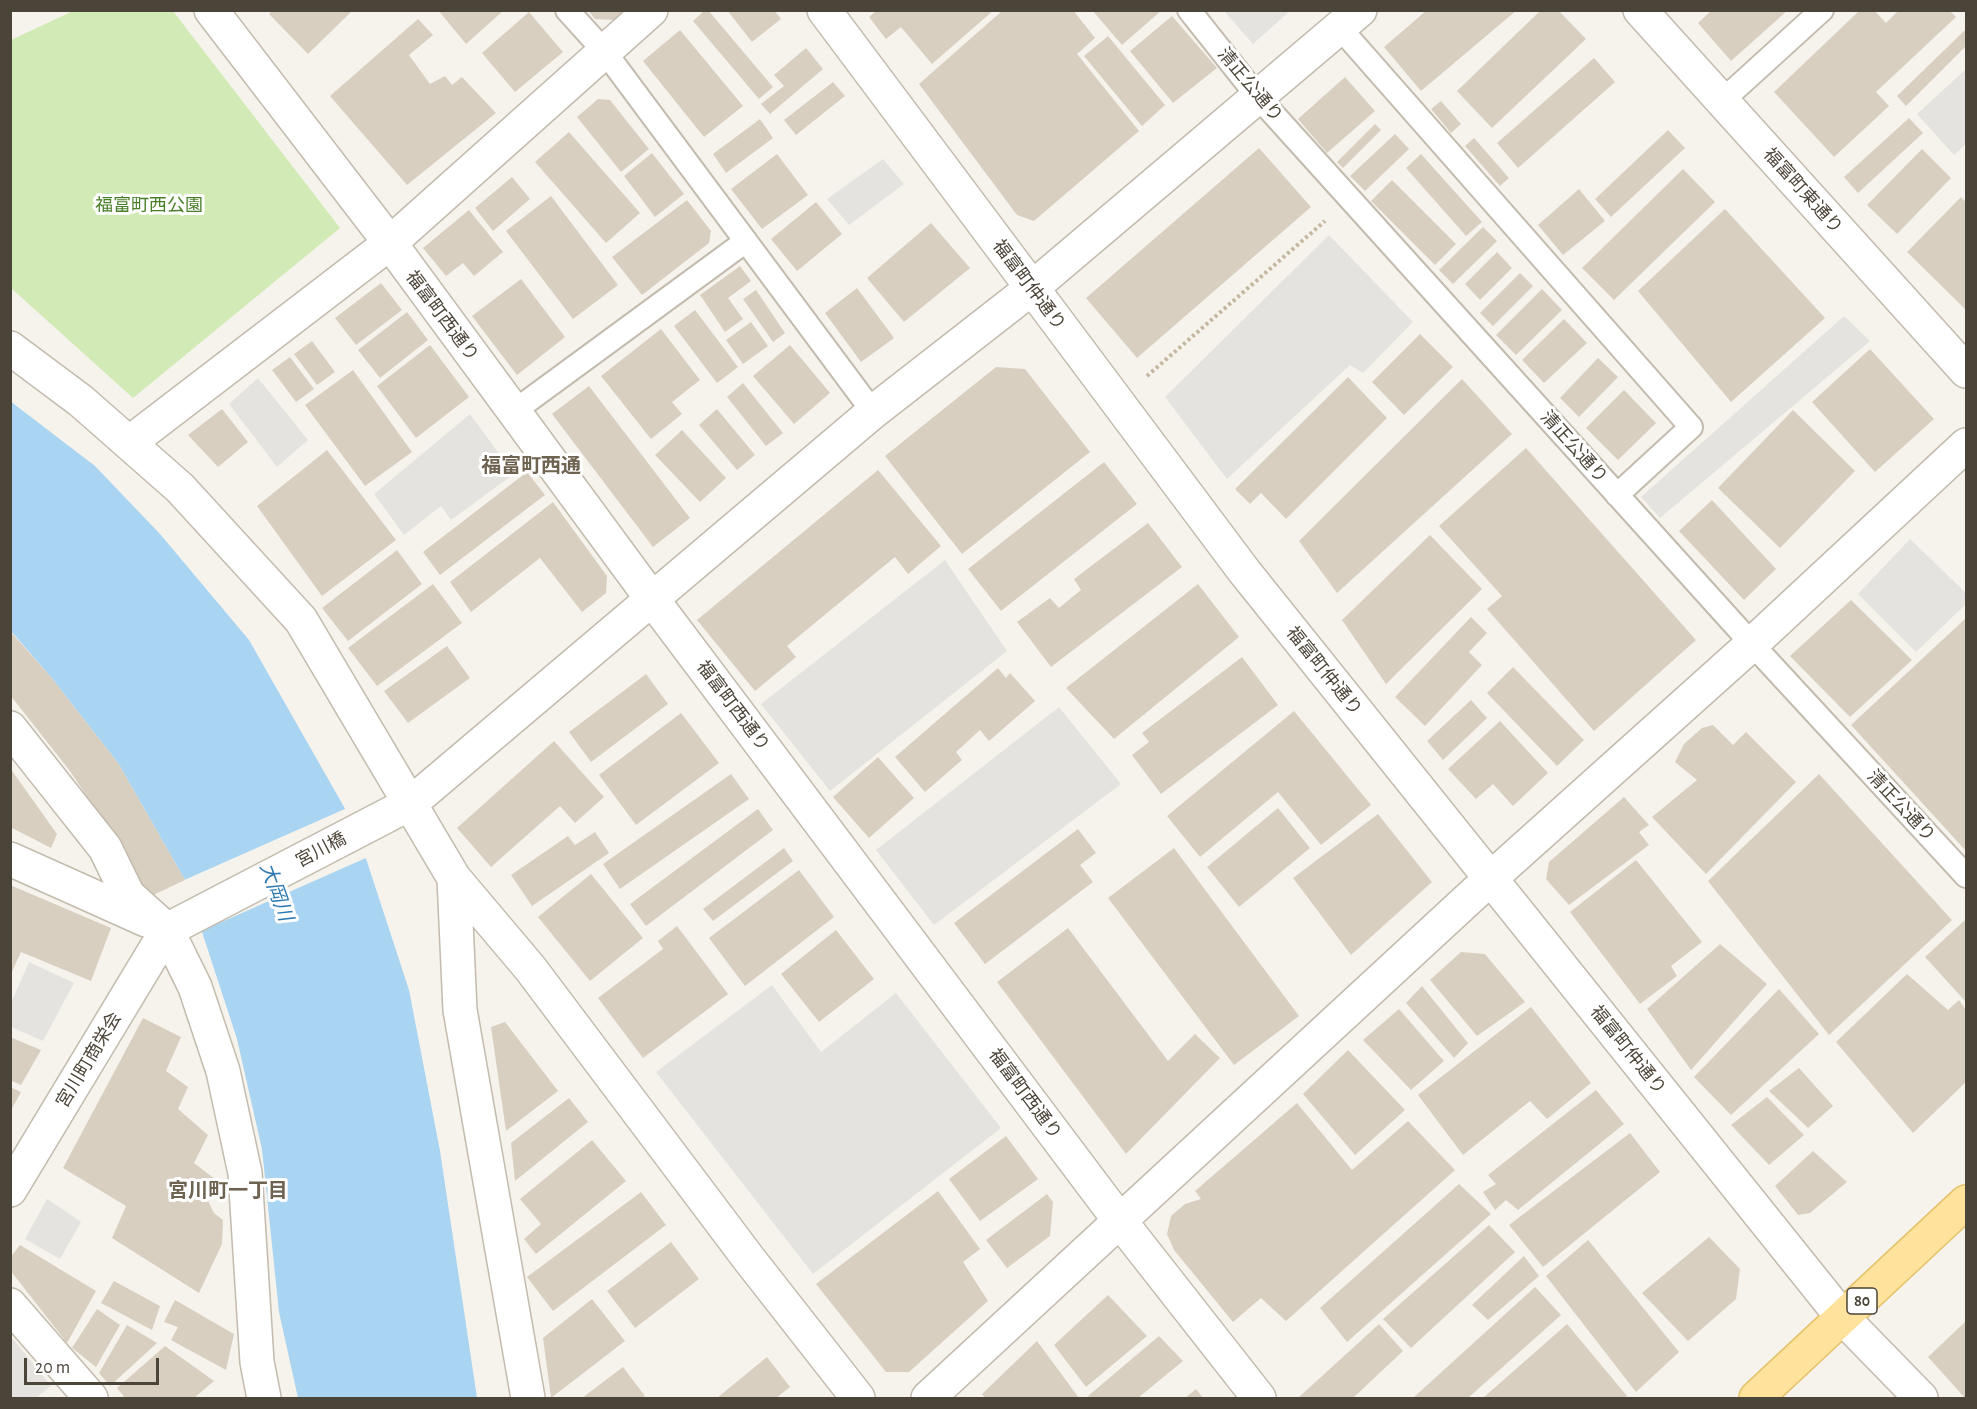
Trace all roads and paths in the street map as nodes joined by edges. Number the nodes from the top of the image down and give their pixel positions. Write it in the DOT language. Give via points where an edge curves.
graph roads {
  1 [pos="211,10"];
  2 [pos="567,10"];
  3 [pos="651,10"];
  4 [pos="824,10"];
  5 [pos="1189,10"];
  6 [pos="1640,10"];
  7 [pos="1822,10"];
  8 [pos="1350,19"];
  9 [pos="605,52"];
  10 [pos="1258,97"];
  11 [pos="1722,101"];
  12 [pos="1350,199"];
  13 [pos="746,241"];
  14 [pos="390,243"];
  15 [pos="1032,288"];
  16 [pos="10,348"];
  17 [pos="1966,371"];
  18 [pos="1117,402"];
  19 [pos="513,412"];
  20 [pos="873,412"];
  21 [pos="129,443"];
  22 [pos="1966,445"];
  23 [pos="1617,495"];
  24 [pos="652,599"];
  25 [pos="1752,644"];
  26 [pos="10,728"];
  27 [pos="411,803"];
  28 [pos="10,859"];
  29 [pos="1966,876"];
  30 [pos="454,878"];
  31 [pos="1491,878"];
  32 [pos="167,930"];
  33 [pos="10,1190"];
  34 [pos="1966,1202"];
  35 [pos="1120,1221"];
  36 [pos="10,1305"];
  37 [pos="1843,1318"];
  38 [pos="90,1398"];
  39 [pos="264,1398"];
  40 [pos="528,1398"];
  41 [pos="858,1398"];
  42 [pos="928,1398"];
  43 [pos="1259,1398"];
  44 [pos="1756,1398"];
  45 [pos="1921,1398"];
  1 -- 14 [label="street, 福富町西通り"];
  2 -- 9 [label="lane"];
  3 -- 9 [label="street"];
  4 -- 15 [label="street, 福富町仲通り"];
  5 -- 10 [label="lane, 清正公通り"];
  6 -- 11 [label="street, 福富町東通り"];
  7 -- 11 [label="lane"];
  8 -- 10 [label="street, 宮川橋"];
  8 -- 23 [label="lane" via="1691,427"];
  9 -- 13 [label="lane"];
  9 -- 14 [label="street"];
  10 -- 12 [label="lane, 清正公通り"];
  10 -- 15 [label="street, 宮川橋"];
  11 -- 17 [label="street, 福富町東通り"];
  12 -- 18 [label="path"];
  12 -- 23 [label="lane, 清正公通り"];
  13 -- 19 [label="lane"];
  13 -- 20 [label="lane"];
  14 -- 19 [label="street, 福富町西通り"];
  14 -- 21 [label="street"];
  15 -- 18 [label="street, 福富町仲通り"];
  15 -- 20 [label="street, 宮川橋"];
  16 -- 21 [label="street"];
  18 -- 31 [label="street, 福富町仲通り" via="1244,571"];
  19 -- 24 [label="street, 福富町西通り"];
  20 -- 24 [label="street, 宮川橋"];
  21 -- 27 [label="street" via="180,488 301,620"];
  22 -- 25 [label="street"];
  23 -- 25 [label="lane, 清正公通り"];
  24 -- 27 [label="street, 宮川橋"];
  24 -- 35 [label="street, 福富町西通り"];
  25 -- 29 [label="lane, 清正公通り"];
  25 -- 31 [label="street"];
  26 -- 32 [label="street" via="105,848 128,895"];
  27 -- 30 [label="street"];
  27 -- 32 [label="street, 宮川橋"];
  28 -- 32 [label="street"];
  30 -- 40 [label="street" via="460,1010"];
  30 -- 41 [label="street" via="530,968"];
  31 -- 35 [label="street"];
  31 -- 37 [label="street, 福富町仲通り"];
  32 -- 33 [label="street, 宮川町商栄会"];
  32 -- 39 [label="street" via="195,987 223,1071 245,1173 257,1362"];
  34 -- 37 [label="main road, 80"];
  35 -- 42 [label="street"];
  35 -- 43 [label="street, 福富町西通り"];
  36 -- 38 [label="street"];
  37 -- 44 [label="main road, 80"];
  37 -- 45 [label="street, 福富町仲通り"];
}
